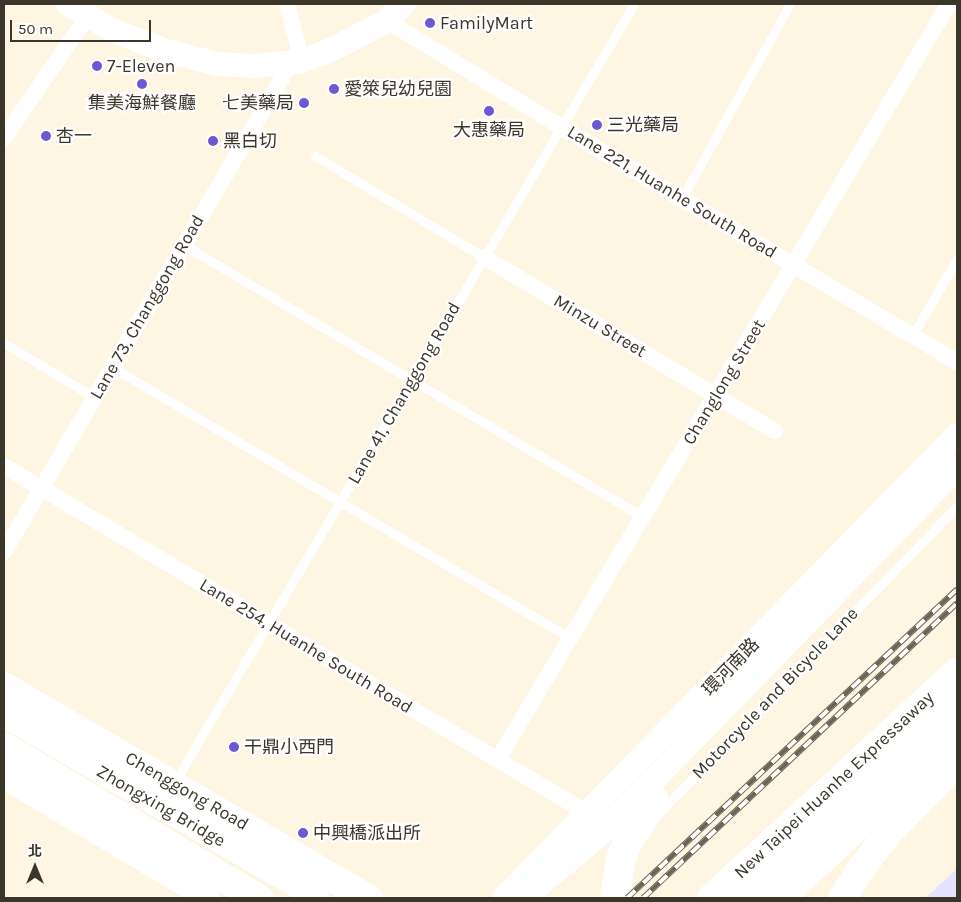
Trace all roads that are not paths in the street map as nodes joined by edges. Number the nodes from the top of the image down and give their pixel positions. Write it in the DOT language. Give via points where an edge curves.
graph roads {
  1 [pos="68,4"];
  2 [pos="287,4"];
  3 [pos="404,4"];
  4 [pos="634,4"];
  5 [pos="790,4"];
  6 [pos="949,4"];
  7 [pos="87,17"];
  8 [pos="387,21"];
  9 [pos="297,62"];
  10 [pos="561,127"];
  11 [pos="4,138"];
  12 [pos="315,156"];
  13 [pos="682,198"];
  14 [pos="184,245"];
  15 [pos="484,257"];
  16 [pos="957,259"];
  17 [pos="793,264"];
  18 [pos="913,335"];
  19 [pos="4,343"];
  20 [pos="957,362"];
  21 [pos="112,368"];
  22 [pos="411,380"];
  23 [pos="716,395"];
  24 [pos="94,397"];
  25 [pos="775,431"];
  26 [pos="957,435"];
  27 [pos="4,466"];
  28 [pos="957,468"];
  29 [pos="957,481"];
  30 [pos="41,488"];
  31 [pos="340,502"];
  32 [pos="957,506"];
  33 [pos="643,517"];
  34 [pos="4,552"];
  35 [pos="900,557"];
  36 [pos="268,623"];
  37 [pos="570,638"];
  38 [pos="957,659"];
  39 [pos="946,676"];
  40 [pos="4,684"];
  41 [pos="4,699"];
  42 [pos="957,704"];
  43 [pos="4,715"];
  44 [pos="957,734"];
  45 [pos="957,740"];
  46 [pos="4,744"];
  47 [pos="498,759"];
  48 [pos="4,760"];
  49 [pos="957,764"];
  50 [pos="4,777"];
  51 [pos="174,783"];
  52 [pos="587,814"];
  53 [pos="607,828"];
  54 [pos="208,898"];
  55 [pos="239,898"];
  56 [pos="262,898"];
  57 [pos="317,898"];
  58 [pos="348,898"];
  59 [pos="371,898"];
  60 [pos="504,898"];
  61 [pos="524,898"];
  62 [pos="612,898"];
  63 [pos="624,898"];
  64 [pos="699,898"];
  65 [pos="711,898"];
  66 [pos="746,898"];
  67 [pos="781,898"];
  68 [pos="785,898"];
  69 [pos="842,898"];
  1 -- 7 [label="street"];
  2 -- 9 [label="street"];
  3 -- 8 [label="street"];
  4 -- 10 [label="lane, Lane 41, Changgong Road"];
  5 -- 13 [label="lane"];
  6 -- 17 [label="street, Changlong Street"];
  7 -- 9 [label="street" via="114,32 166,51 218,64 256,66"];
  7 -- 11 [label="street"];
  8 -- 9 [label="street" via="333,49"];
  8 -- 10 [label="street, Lane 221, Huanhe South Road"];
  9 -- 14 [label="street, Lane 73, Changgong Road"];
  10 -- 13 [label="street, Lane 221, Huanhe South Road"];
  10 -- 15 [label="lane, Lane 41, Changgong Road"];
  12 -- 15 [label="lane"];
  13 -- 17 [label="street, Lane 221, Huanhe South Road"];
  14 -- 21 [label="street, Lane 73, Changgong Road"];
  14 -- 22 [label="lane"];
  15 -- 22 [label="lane, Lane 41, Changgong Road"];
  15 -- 23 [label="street, Minzu Street"];
  16 -- 18 [label="lane"];
  17 -- 18 [label="street, Lane 221, Huanhe South Road"];
  17 -- 23 [label="street, Changlong Street"];
  18 -- 20 [label="street, Lane 221, Huanhe South Road"];
  19 -- 24 [label="lane"];
  21 -- 24 [label="street, Lane 73, Changgong Road"];
  21 -- 31 [label="lane"];
  22 -- 31 [label="lane, Lane 41, Changgong Road"];
  22 -- 33 [label="lane"];
  23 -- 25 [label="street, Minzu Street"];
  23 -- 33 [label="street, Changlong Street"];
  24 -- 30 [label="street, Lane 73, Changgong Road"];
  26 -- 52 [label="street, 環河南路"];
  27 -- 30 [label="street, Lane 254, Huanhe South Road"];
  28 -- 53 [label="street, 環河南路"];
  29 -- 35 [label="street"];
  30 -- 34 [label="street, Lane 73, Changgong Road"];
  30 -- 36 [label="street, Lane 254, Huanhe South Road"];
  31 -- 36 [label="lane, Lane 41, Changgong Road"];
  31 -- 37 [label="lane"];
  32 -- 35 [label="lane, Motorcycle and Bicycle Lane"];
  33 -- 37 [label="street, Changlong Street"];
  35 -- 62 [label="street" via="647,806 632,827 618,858"];
  35 -- 63 [label="lane, Motorcycle and Bicycle Lane" via="854,611 656,816 636,847"];
  36 -- 47 [label="street, Lane 254, Huanhe South Road"];
  36 -- 51 [label="lane, Lane 41, Changgong Road"];
  37 -- 47 [label="street, Changlong Street"];
  38 -- 39 [label="street"];
  39 -- 42 [label="street"];
  39 -- 64 [label="street"];
  39 -- 65 [label="highway, New Taipei Huanhe Expressaway"];
  40 -- 51 [label="street, Chenggong Road"];
  41 -- 58 [label="lane"];
  42 -- 66 [label="highway"];
  43 -- 57 [label="street, Zhongxing Bridge"];
  44 -- 67 [label="highway"];
  45 -- 68 [label="street"];
  46 -- 56 [label="street, Zhongxing Bridge"];
  47 -- 52 [label="street, Lane 254, Huanhe South Road"];
  48 -- 55 [label="lane"];
  49 -- 69 [label="highway" via="888,833"];
  50 -- 54 [label="street"];
  51 -- 59 [label="street, Chenggong Road"];
  52 -- 53 [label="street, Lane 254, Huanhe South Road"];
  52 -- 60 [label="street, 環河南路"];
  53 -- 61 [label="street, 環河南路"];
}
